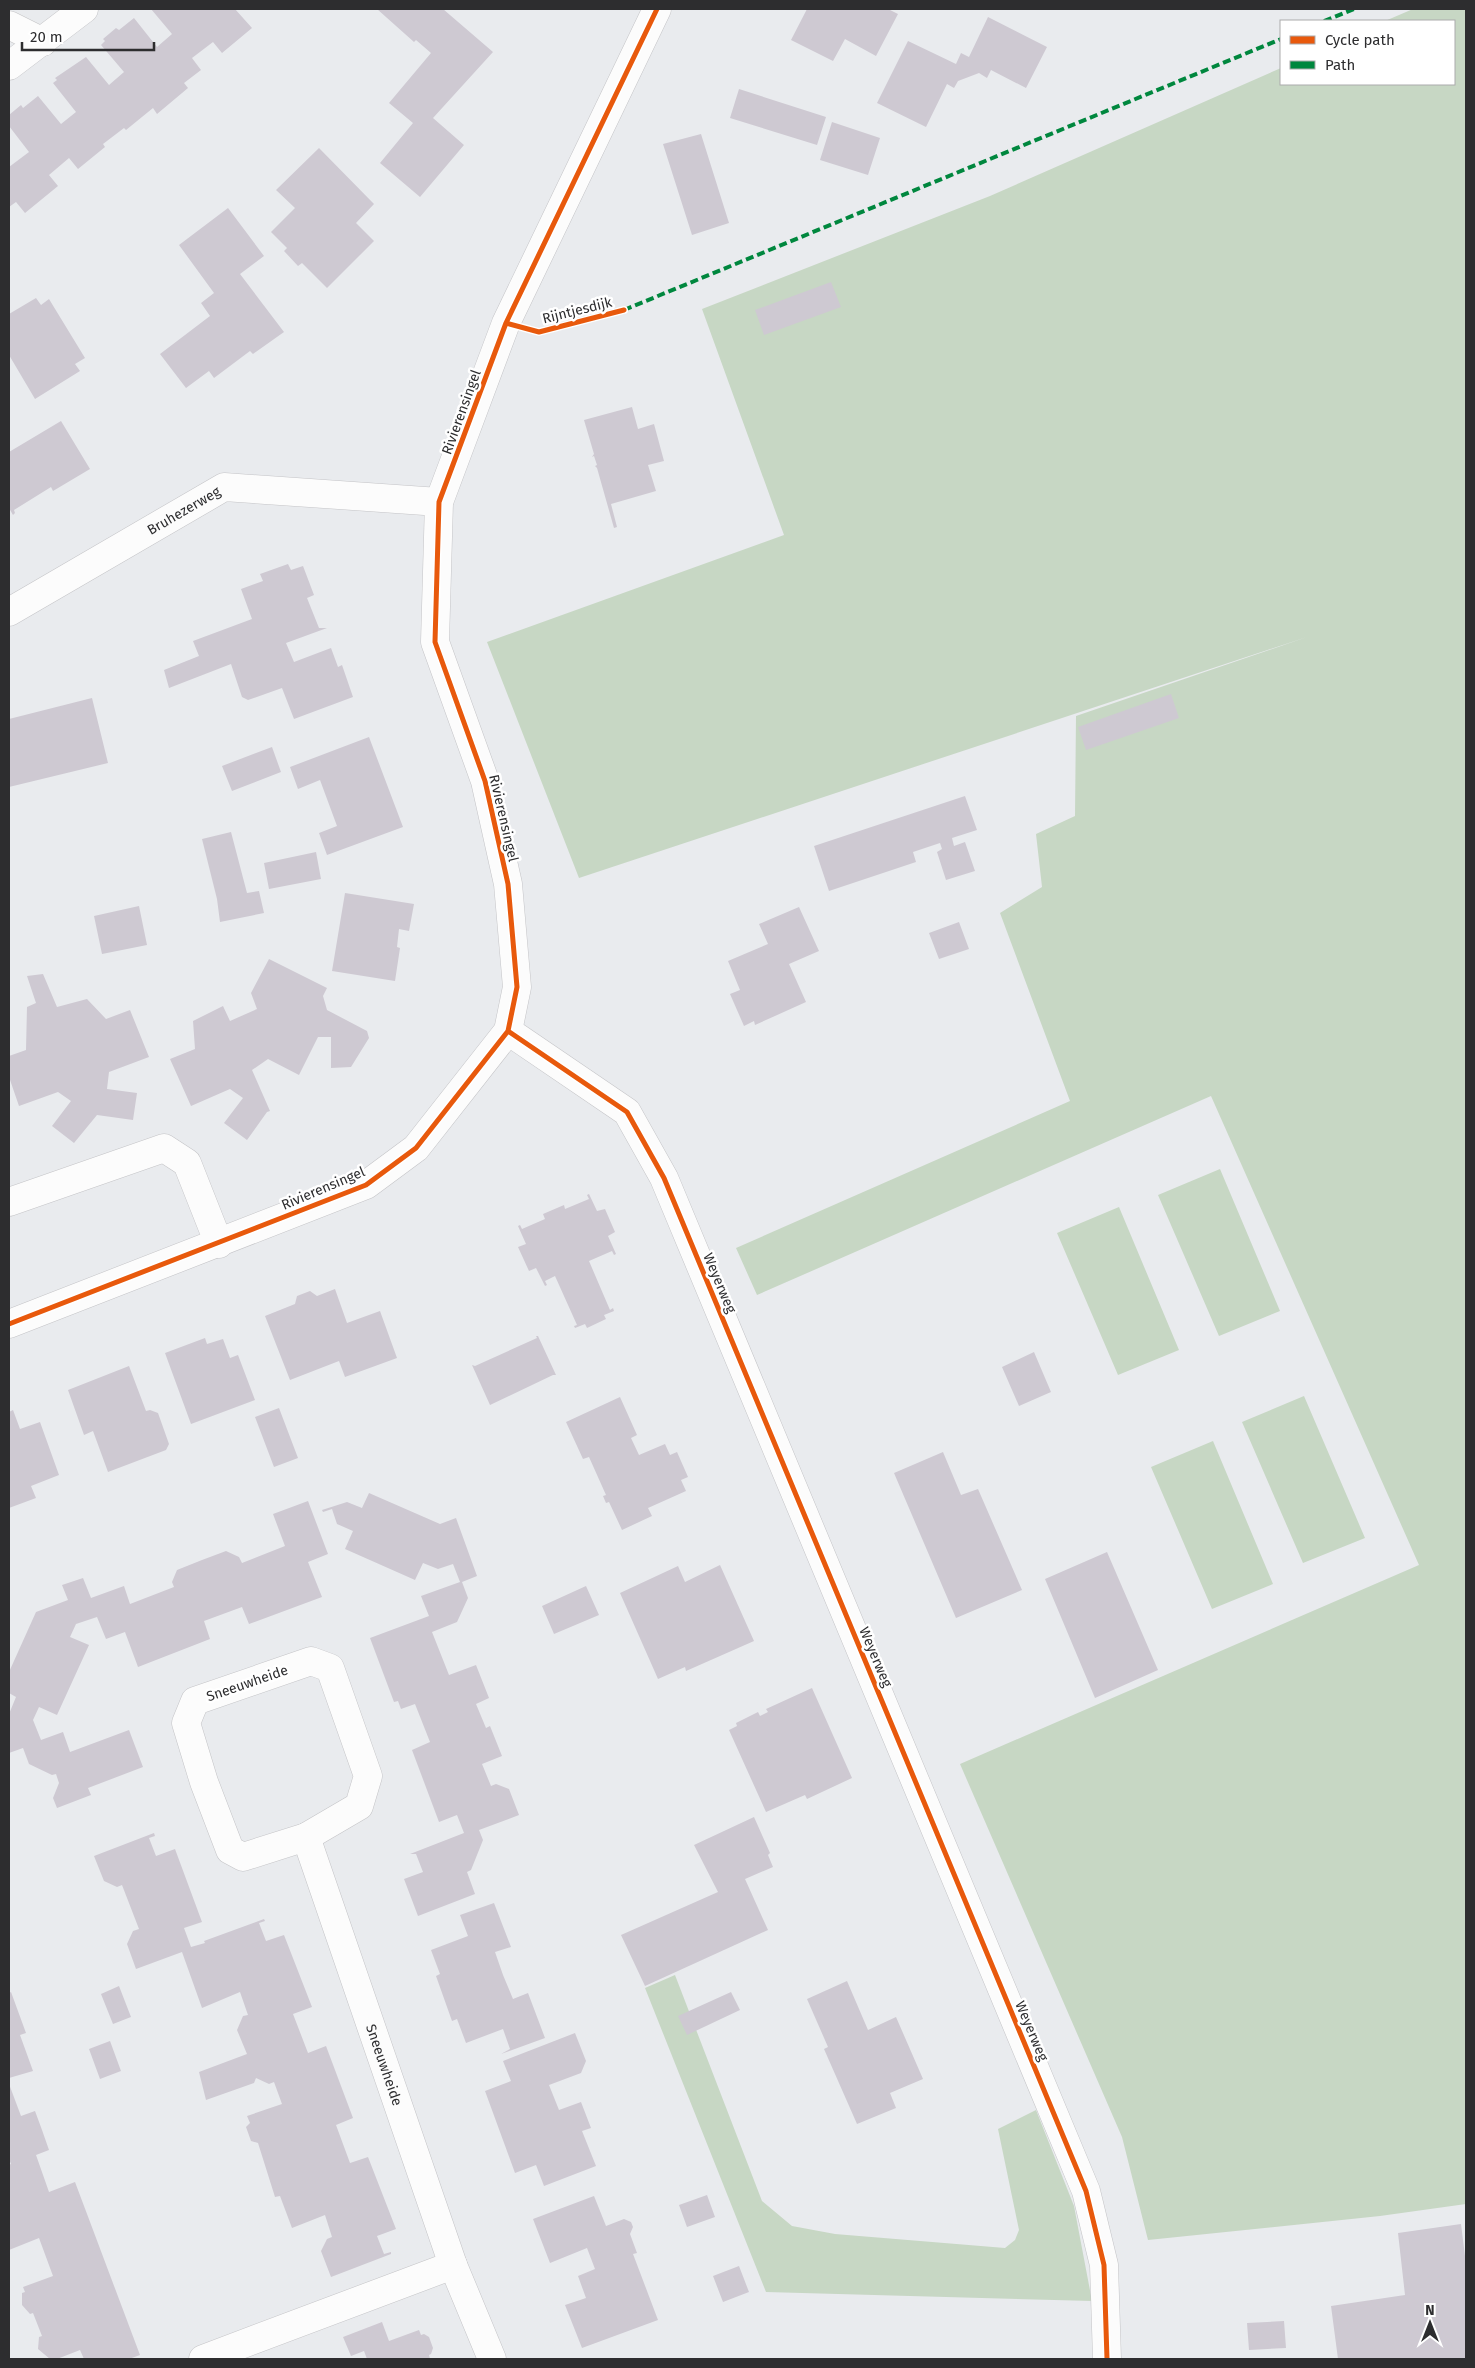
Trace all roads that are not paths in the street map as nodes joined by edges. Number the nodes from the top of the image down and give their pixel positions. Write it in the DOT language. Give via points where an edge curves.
graph roads {
  1 [pos="84,9"];
  2 [pos="657,9"];
  3 [pos="9,25"];
  4 [pos="43,42"];
  5 [pos="9,66"];
  6 [pos="439,502"];
  7 [pos="9,612"];
  8 [pos="508,1031"];
  9 [pos="9,1202"];
  10 [pos="219,1244"];
  11 [pos="9,1324"];
  12 [pos="306,1837"];
  13 [pos="453,2265"];
  14 [pos="203,2359"];
  15 [pos="492,2359"];
  16 [pos="1107,2359"];
  1 -- 4 [label="street"];
  2 -- 6 [label="street, Rivierensingel" via="506,323"];
  3 -- 4 [label="street"];
  4 -- 5 [label="street"];
  6 -- 7 [label="street, Bruhezerweg" via="224,487"];
  6 -- 8 [label="street, Rivierensingel" via="435,642 485,781 508,884 517,987"];
  8 -- 10 [label="street, Rivierensingel" via="416,1148 366,1185"];
  8 -- 16 [label="street, Weyerweg" via="627,1112 664,1178 1086,2191 1104,2265"];
  9 -- 10 [label="street" via="164,1148 187,1163"];
  10 -- 11 [label="street, Rivierensingel"];
  12 -- 12 [label="street, Sneeuwheide" via="243,1857 230,1850 186,1723 195,1701 311,1661 330,1668 368,1776 359,1806"];
  12 -- 13 [label="street, Sneeuwheide"];
  13 -- 14 [label="street"];
  13 -- 15 [label="street, Sneeuwheide"];
}
